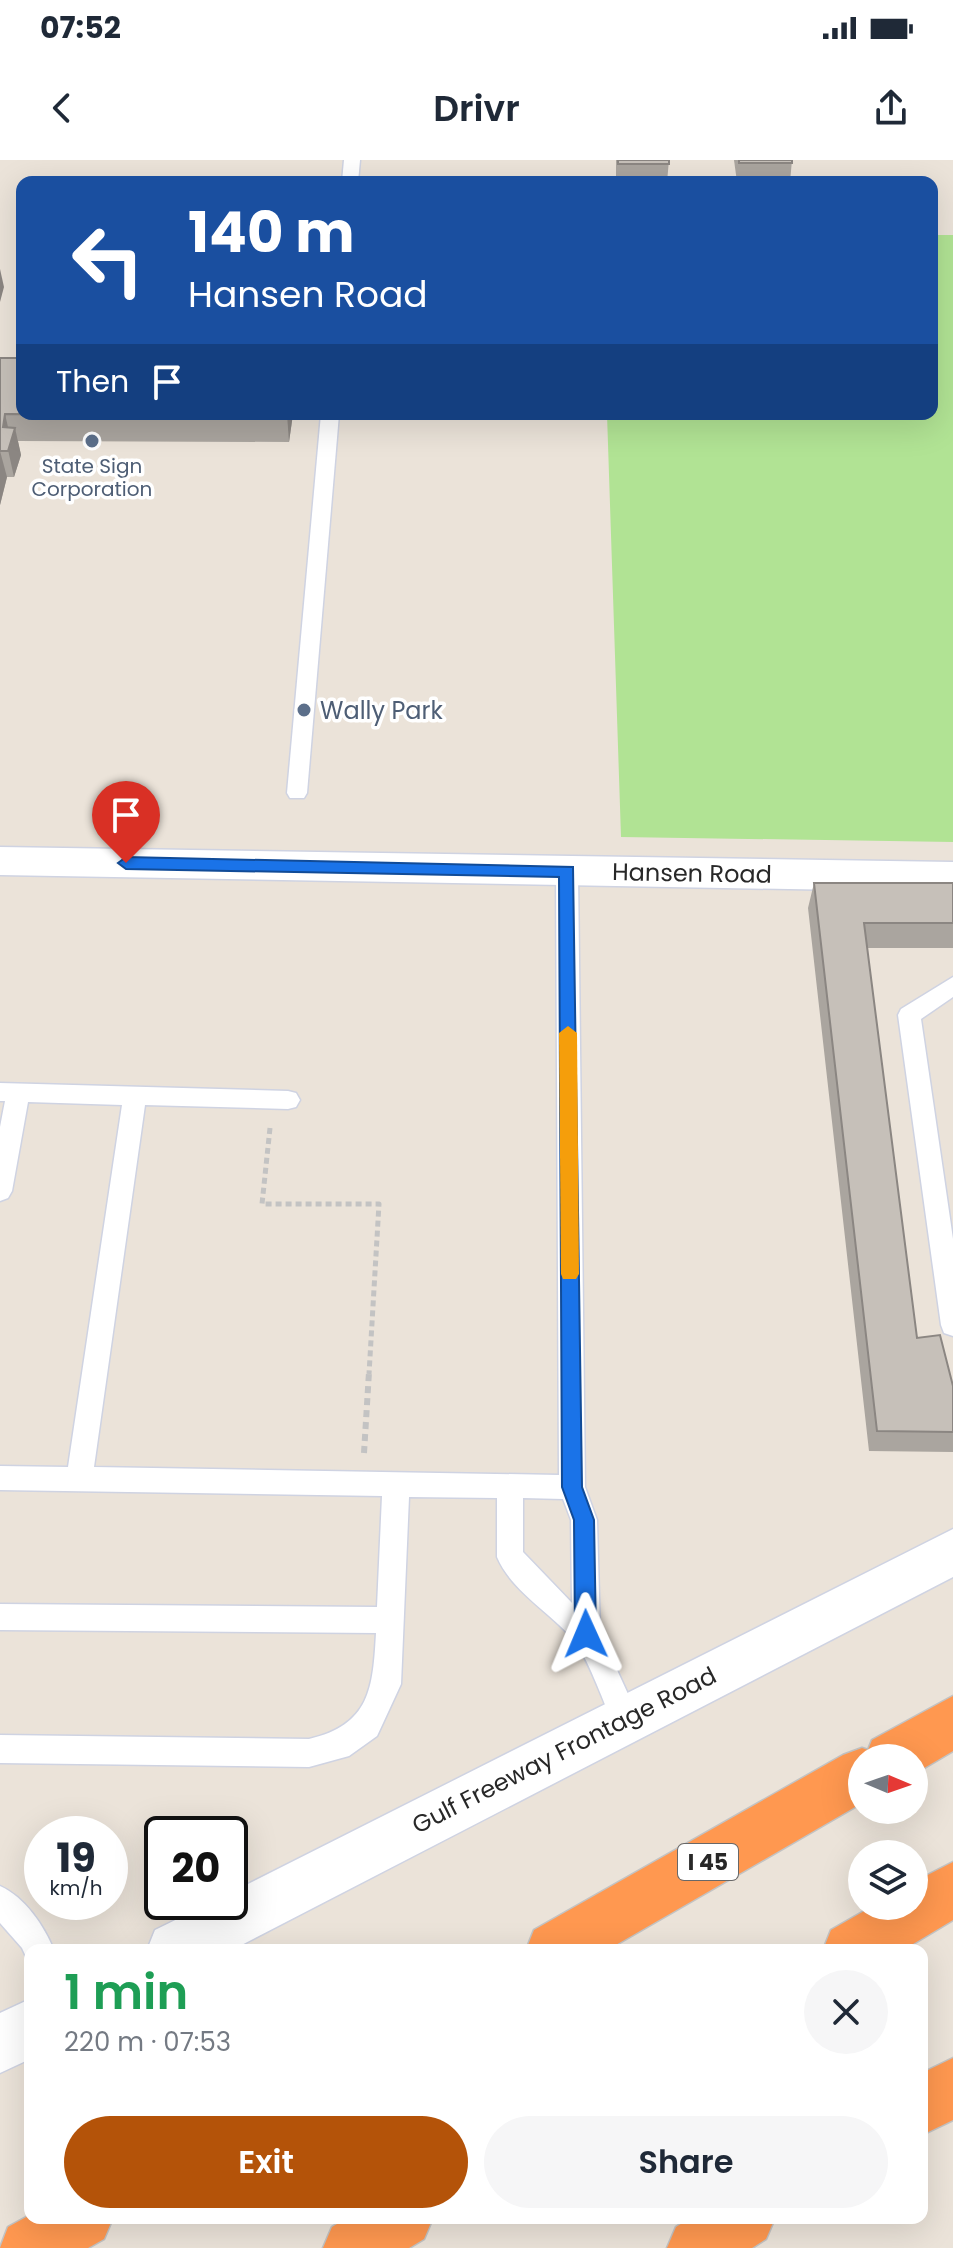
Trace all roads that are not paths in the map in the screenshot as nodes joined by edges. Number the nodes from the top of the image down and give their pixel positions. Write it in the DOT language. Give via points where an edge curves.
graph roads {
  1 [pos="329,420"];
  2 [pos="297,793"];
  3 [pos="0,861"];
  4 [pos="567,871"];
  5 [pos="953,877"];
  6 [pos="953,986"];
  7 [pos="9,1093"];
  8 [pos="135,1096"];
  9 [pos="280,1100"];
  10 [pos="0,1191"];
  11 [pos="953,1325"];
  12 [pos="0,1478"];
  13 [pos="79,1480"];
  14 [pos="396,1484"];
  15 [pos="510,1485"];
  16 [pos="572,1487"];
  17 [pos="953,1552"];
  18 [pos="0,1617"];
  19 [pos="390,1620"];
  20 [pos="586,1634"];
  21 [pos="625,1718"];
  22 [pos="953,1722"];
  23 [pos="915,1744"];
  24 [pos="0,1749"];
  25 [pos="848,1782"];
  26 [pos="953,1889"];
  27 [pos="0,1901"];
  28 [pos="36,1944"];
  29 [pos="187,1944"];
  30 [pos="564,1944"];
  31 [pos="861,1944"];
  32 [pos="24,2031"];
  33 [pos="0,2045"];
  34 [pos="953,2087"];
  35 [pos="928,2102"];
  36 [pos="72,2224"];
  37 [pos="393,2224"];
  38 [pos="735,2224"];
  39 [pos="29,2248"];
  40 [pos="353,2248"];
  41 [pos="697,2248"];
  1 -- 2 [label="lane"];
  3 -- 4 [label="street, Hansen Road"];
  4 -- 5 [label="street, Hansen Road"];
  4 -- 16 [label="lane"];
  6 -- 11 [label="lane" via="909,1015"];
  7 -- 8 [label="lane"];
  7 -- 10 [label="lane"];
  8 -- 9 [label="lane"];
  8 -- 13 [label="lane"];
  12 -- 13 [label="lane"];
  13 -- 14 [label="lane"];
  14 -- 15 [label="lane"];
  14 -- 19 [label="lane"];
  15 -- 16 [label="lane"];
  15 -- 20 [label="lane" via="510,1557"];
  16 -- 20 [label="lane" via="584,1520"];
  17 -- 21 [label="street, Gulf Freeway Frontage Road"];
  18 -- 19 [label="lane"];
  19 -- 24 [label="lane" via="387,1684 367,1726 339,1746 309,1753"];
  20 -- 21 [label="lane"];
  21 -- 29 [label="street, Gulf Freeway Frontage Road"];
  22 -- 23 [label="highway"];
  25 -- 30 [label="highway, I 45"];
  26 -- 31 [label="highway"];
  27 -- 28 [label="lane"];
  32 -- 33 [label="street"];
  34 -- 35 [label="highway"];
  36 -- 39 [label="highway"];
  37 -- 40 [label="highway"];
  38 -- 41 [label="highway"];
}
